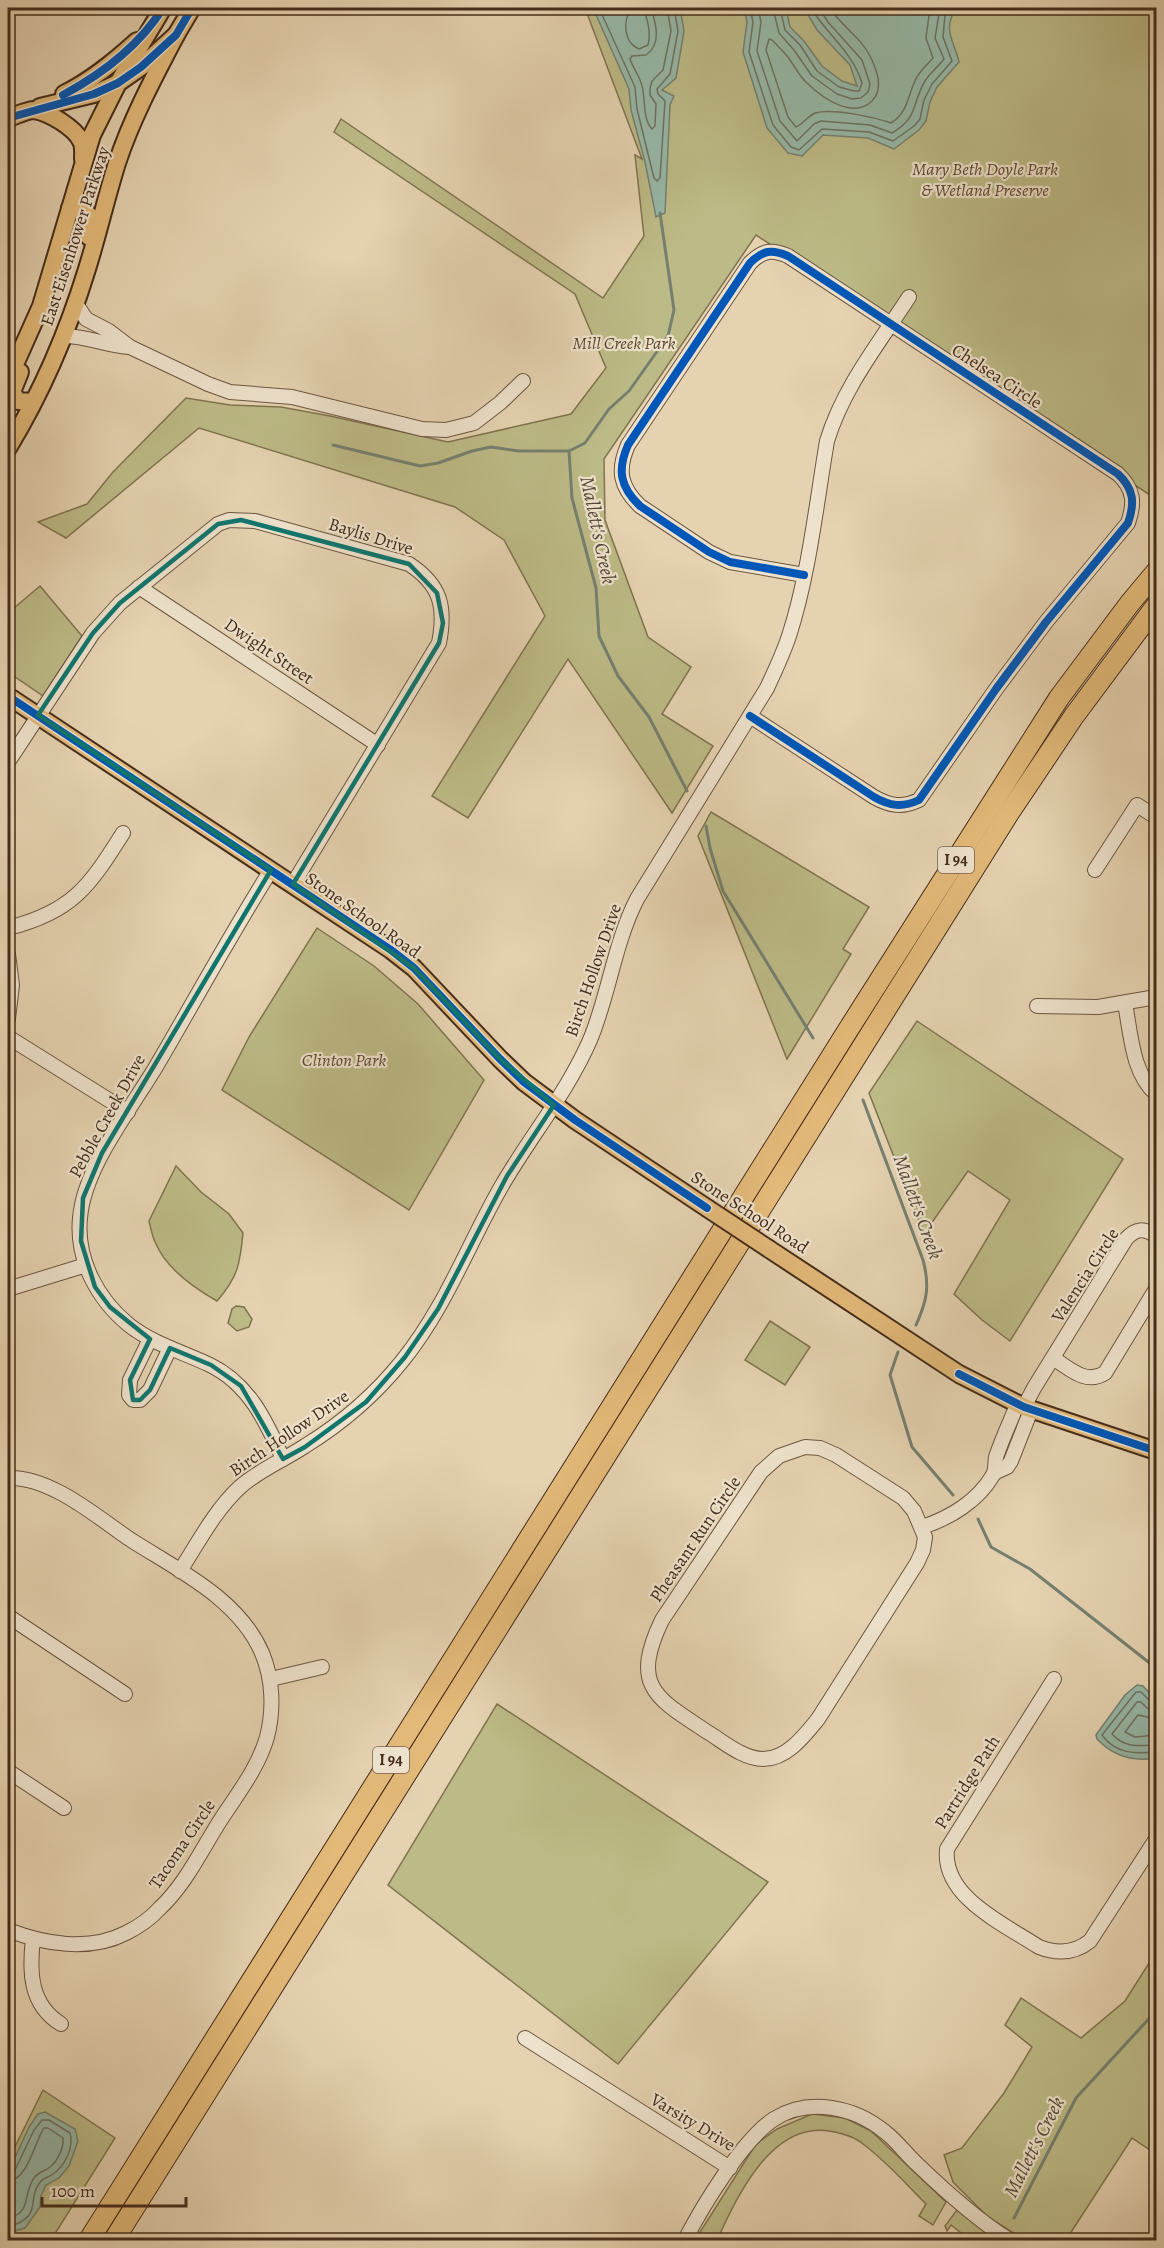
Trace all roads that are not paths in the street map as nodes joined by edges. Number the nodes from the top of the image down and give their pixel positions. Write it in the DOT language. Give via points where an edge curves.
graph roads {
  1 [pos="163,8"];
  2 [pos="192,8"];
  3 [pos="151,27"];
  4 [pos="176,35"];
  5 [pos="118,83"];
  6 [pos="37,109"];
  7 [pos="8,118"];
  8 [pos="83,162"];
  9 [pos="70,208"];
  10 [pos="88,267"];
  11 [pos="909,297"];
  12 [pos="76,304"];
  13 [pos="892,325"];
  14 [pos="30,334"];
  15 [pos="64,336"];
  16 [pos="130,347"];
  17 [pos="8,381"];
  18 [pos="523,381"];
  19 [pos="33,402"];
  20 [pos="8,448"];
  21 [pos="1156,572"];
  22 [pos="804,575"];
  23 [pos="140,587"];
  24 [pos="1156,606"];
  25 [pos="8,696"];
  26 [pos="38,715"];
  27 [pos="750,716"];
  28 [pos="378,745"];
  29 [pos="8,762"];
  30 [pos="1156,817"];
  31 [pos="123,833"];
  32 [pos="272,870"];
  33 [pos="1095,870"];
  34 [pos="293,884"];
  35 [pos="8,928"];
  36 [pos="8,954"];
  37 [pos="1156,997"];
  38 [pos="1125,1004"];
  39 [pos="1037,1006"];
  40 [pos="8,1019"];
  41 [pos="8,1037"];
  42 [pos="1156,1094"];
  43 [pos="554,1105"];
  44 [pos="128,1112"];
  45 [pos="1156,1236"];
  46 [pos="86,1265"];
  47 [pos="8,1289"];
  48 [pos="1156,1289"];
  49 [pos="150,1339"];
  50 [pos="170,1348"];
  51 [pos="1053,1358"];
  52 [pos="1024,1407"];
  53 [pos="1156,1451"];
  54 [pos="283,1459"];
  55 [pos="8,1478"];
  56 [pos="922,1527"];
  57 [pos="180,1571"];
  58 [pos="8,1616"];
  59 [pos="322,1667"];
  60 [pos="271,1679"];
  61 [pos="1054,1679"];
  62 [pos="124,1694"];
  63 [pos="8,1771"];
  64 [pos="64,1808"];
  65 [pos="1156,1839"];
  66 [pos="8,1930"];
  67 [pos="33,1939"];
  68 [pos="61,2024"];
  69 [pos="525,2038"];
  70 [pos="730,2168"];
  71 [pos="89,2241"];
  72 [pos="114,2241"];
  73 [pos="685,2241"];
  74 [pos="1009,2241"];
  1 -- 3 [label="main road"];
  2 -- 4 [label="main road"];
  3 -- 5 [label="main road, East Eisenhower Parkway"];
  3 -- 6 [label="main road" via="87,82"];
  4 -- 5 [label="main road"];
  4 -- 10 [label="main road, East Eisenhower Parkway" via="135,116 117,163"];
  5 -- 6 [label="main road" via="94,94"];
  5 -- 8 [label="main road, East Eisenhower Parkway"];
  6 -- 7 [label="main road"];
  6 -- 8 [label="main road" via="75,133 83,144"];
  8 -- 9 [label="main road, East Eisenhower Parkway"];
  9 -- 10 [label="main road" via="91,216 93,222 86,251"];
  9 -- 14 [label="main road, East Eisenhower Parkway"];
  10 -- 12 [label="main road, East Eisenhower Parkway"];
  11 -- 13 [label="street, Birch Hollow Drive"];
  12 -- 15 [label="main road, East Eisenhower Parkway"];
  12 -- 16 [label="street" via="86,319"];
  13 -- 22 [label="street, Birch Hollow Drive" via="832,423"];
  13 -- 22 [label="street, Chelsea Circle" via="788,256 775,250 759,254 622,458 621,474 630,496 702,547 730,562"];
  13 -- 27 [label="street, Chelsea Circle" via="1118,474 1131,491 1128,523 1046,622 919,800 908,806 873,798"];
  14 -- 17 [label="main road, East Eisenhower Parkway"];
  14 -- 19 [label="main road" via="28,354 12,392 18,401"];
  15 -- 16 [label="street"];
  15 -- 19 [label="main road, East Eisenhower Parkway"];
  16 -- 18 [label="street" via="230,392 292,397 422,429 446,430 474,423"];
  19 -- 20 [label="main road, East Eisenhower Parkway"];
  21 -- 71 [label="highway, I 94" via="1059,698"];
  22 -- 27 [label="street, Birch Hollow Drive" via="780,660"];
  23 -- 26 [label="street, Baylis Drive" via="99,625"];
  23 -- 28 [label="street, Dwight Street"];
  23 -- 28 [label="street, Baylis Drive" via="208,531 229,520 255,521 410,564 437,593 443,623 433,655"];
  24 -- 72 [label="highway, I 94" via="1074,716 1010,813"];
  25 -- 26 [label="main road, Stone School Road"];
  26 -- 29 [label="street, Baylis Drive"];
  26 -- 32 [label="main road, Stone School Road"];
  27 -- 43 [label="street, Birch Hollow Drive" via="636,899 590,1040"];
  28 -- 34 [label="street, Baylis Drive"];
  30 -- 33 [label="street" via="1137,805"];
  31 -- 35 [label="street" via="88,886 72,901 52,914"];
  32 -- 34 [label="main road, Stone School Road"];
  32 -- 44 [label="street, Pebble Creek Drive"];
  34 -- 43 [label="main road, Stone School Road" via="414,968 500,1059"];
  36 -- 40 [label="street" via="12,985"];
  37 -- 38 [label="street"];
  38 -- 39 [label="street"];
  38 -- 42 [label="street" via="1136,1062"];
  41 -- 44 [label="street"];
  43 -- 52 [label="main road, Stone School Road, bridge" via="959,1374"];
  43 -- 54 [label="street, Birch Hollow Drive" via="507,1176 438,1310 405,1358 353,1414"];
  44 -- 46 [label="street, Pebble Creek Drive" via="102,1153 83,1198 80,1219"];
  45 -- 51 [label="street, Valencia Circle" via="1143,1230 1126,1239"];
  46 -- 47 [label="street"];
  46 -- 49 [label="street, Pebble Creek Drive" via="95,1287 110,1307"];
  48 -- 51 [label="street" via="1105,1373 1085,1378"];
  49 -- 50 [label="street, Pebble Creek Drive"];
  49 -- 50 [label="street" via="130,1380 129,1395 133,1400 140,1400 150,1390"];
  50 -- 54 [label="street, Pebble Creek Drive" via="211,1365 241,1386 262,1415"];
  51 -- 52 [label="street, Valencia Circle"];
  52 -- 53 [label="main road, Stone School Road"];
  52 -- 56 [label="street, Valencia Circle" via="1007,1467 994,1473 980,1493 959,1510"];
  54 -- 57 [label="street, Birch Hollow Drive" via="233,1494"];
  55 -- 57 [label="street, Tacoma Circle" via="30,1480 63,1495"];
  56 -- 56 [label="street, Pheasant Run Circle" via="925,1537 917,1563 818,1719 800,1742 786,1751 764,1759 738,1752 666,1705 656,1693 648,1660 662,1620 761,1472 779,1456 805,1447 837,1455 903,1498"];
  57 -- 60 [label="street, Tacoma Circle" via="226,1604 251,1630"];
  58 -- 62 [label="street"];
  59 -- 60 [label="street"];
  60 -- 67 [label="street, Tacoma Circle" via="271,1717 266,1740 252,1770 177,1889 159,1909 125,1934 101,1942 67,1945"];
  61 -- 65 [label="street, Partridge Path" via="947,1849 946,1860 959,1891 1039,1947 1049,1951 1081,1948 1090,1941"];
  63 -- 64 [label="street"];
  66 -- 67 [label="street, Tacoma Circle"];
  67 -- 68 [label="street" via="31,1960 38,2000 49,2016"];
  69 -- 70 [label="street, Varsity Drive"];
  70 -- 73 [label="street"];
  70 -- 74 [label="street, Varsity Drive" via="751,2139 774,2118 799,2110 848,2110 885,2132 956,2201"];
}
